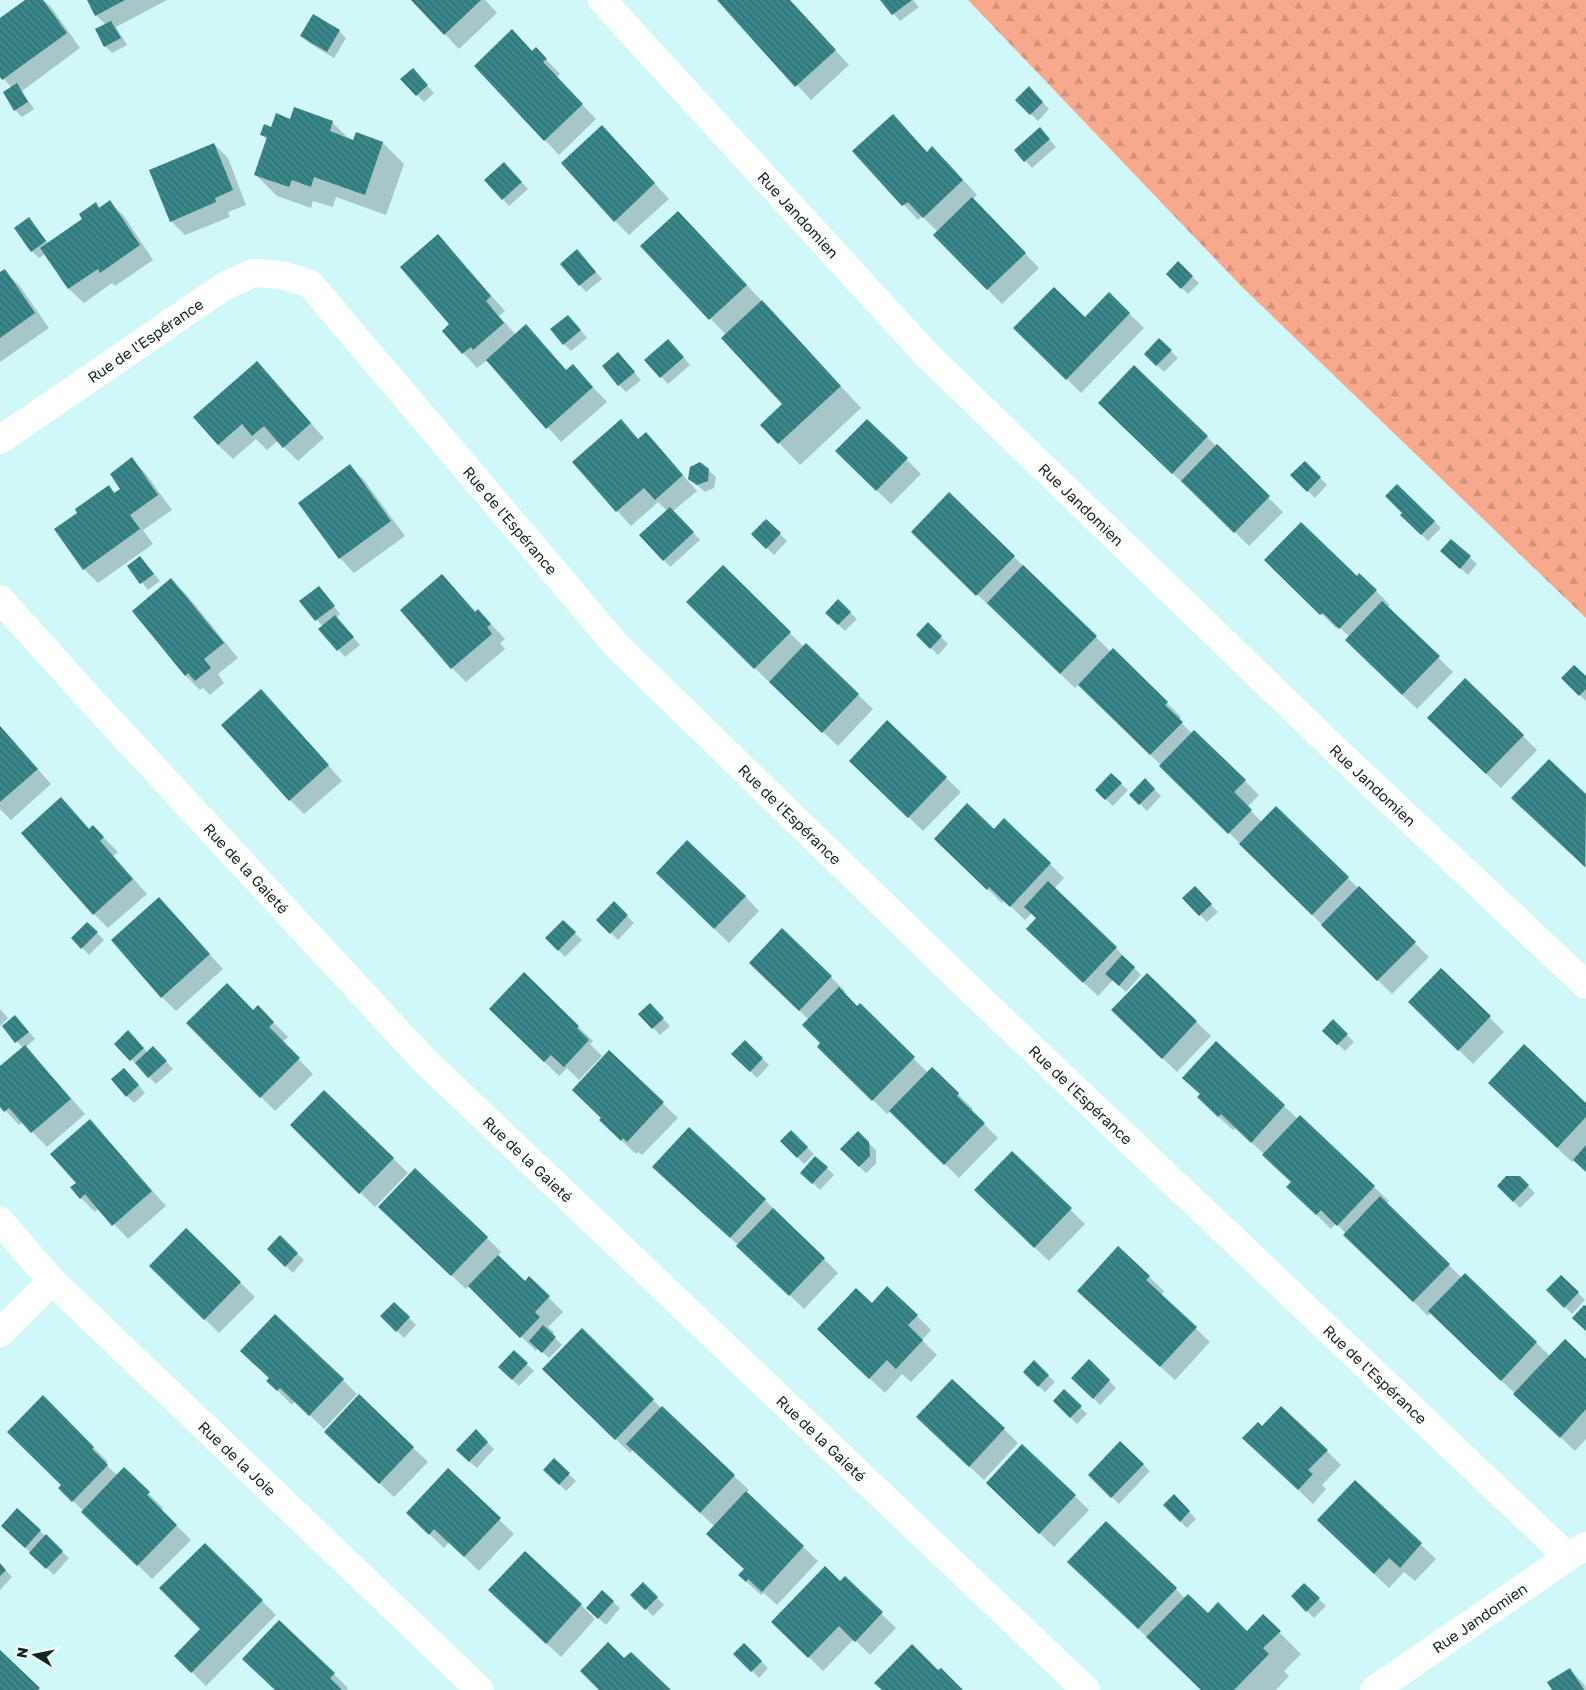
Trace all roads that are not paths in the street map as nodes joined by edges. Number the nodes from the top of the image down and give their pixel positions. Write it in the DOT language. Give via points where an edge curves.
graph roads {
  1 [pos="602,0"];
  2 [pos="0,440"];
  3 [pos="0,599"];
  4 [pos="1586,985"];
  5 [pos="0,1221"];
  6 [pos="52,1281"];
  7 [pos="0,1333"];
  8 [pos="1577,1552"];
  9 [pos="480,1690"];
  10 [pos="1086,1690"];
  11 [pos="1374,1690"];
  1 -- 4 [label="street, Rue Jandomien" via="927,355"];
  2 -- 8 [label="street, Rue de l'Espérance" via="223,287 253,273 282,274 310,284 618,647 976,995"];
  3 -- 10 [label="street, Rue de la Gaieté" via="424,1060"];
  5 -- 6 [label="street, Rue de la Joie"];
  6 -- 7 [label="street"];
  6 -- 9 [label="street, Rue de la Joie"];
  8 -- 11 [label="street, Rue Jandomien"];
}
